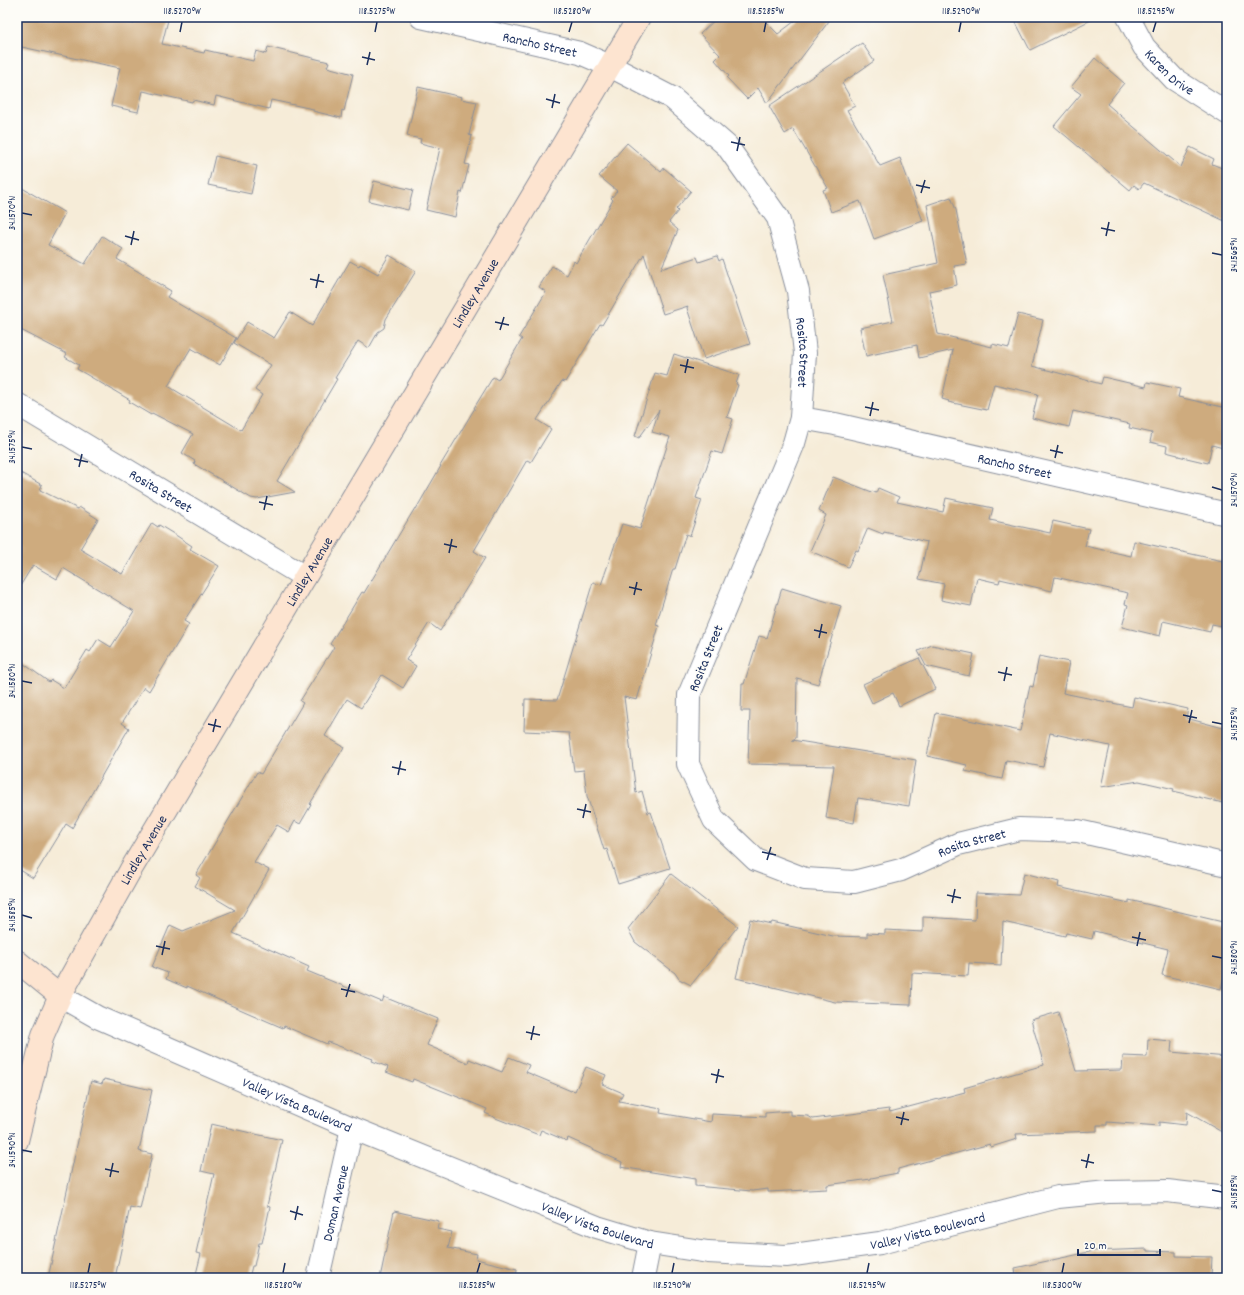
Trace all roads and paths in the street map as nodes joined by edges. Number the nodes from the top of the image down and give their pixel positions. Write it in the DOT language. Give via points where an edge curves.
graph roads {
  1 [pos="421,17"];
  2 [pos="639,17"];
  3 [pos="1128,17"];
  4 [pos="610,66"];
  5 [pos="1227,113"];
  6 [pos="17,404"];
  7 [pos="801,418"];
  8 [pos="1227,514"];
  9 [pos="305,577"];
  10 [pos="1227,866"];
  11 [pos="17,961"];
  12 [pos="60,996"];
  13 [pos="352,1128"];
  14 [pos="17,1141"];
  15 [pos="1227,1198"];
  16 [pos="650,1243"];
  17 [pos="318,1278"];
  18 [pos="643,1278"];
  1 -- 4 [label="street, Rancho Street" via="580,53"];
  2 -- 4 [label="street, Lindley Avenue"];
  3 -- 5 [label="street, Karen Drive" via="1144,47 1174,79"];
  4 -- 7 [label="street, Rosita Street" via="672,98 727,146 778,218 798,291 805,353"];
  4 -- 9 [label="street, Lindley Avenue"];
  6 -- 9 [label="street, Rosita Street"];
  7 -- 8 [label="street, Rancho Street"];
  7 -- 10 [label="street, Rosita Street" via="794,443 689,696 688,764 714,820 756,860 805,879 854,882 901,870 958,844 1019,829 1078,831"];
  9 -- 12 [label="street, Lindley Avenue" via="130,871"];
  11 -- 12 [label="street, Valley Vista Boulevard"];
  12 -- 13 [label="street, Valley Vista Boulevard" via="97,1017"];
  12 -- 14 [label="street, Lindley Avenue" via="42,1035"];
  13 -- 16 [label="street, Valley Vista Boulevard" via="597,1228"];
  13 -- 17 [label="street, Doman Avenue"];
  15 -- 16 [label="street, Valley Vista Boulevard" via="1168,1190 1108,1192 1058,1198 880,1243 786,1256 708,1252"];
  16 -- 18 [label="street"];
}
